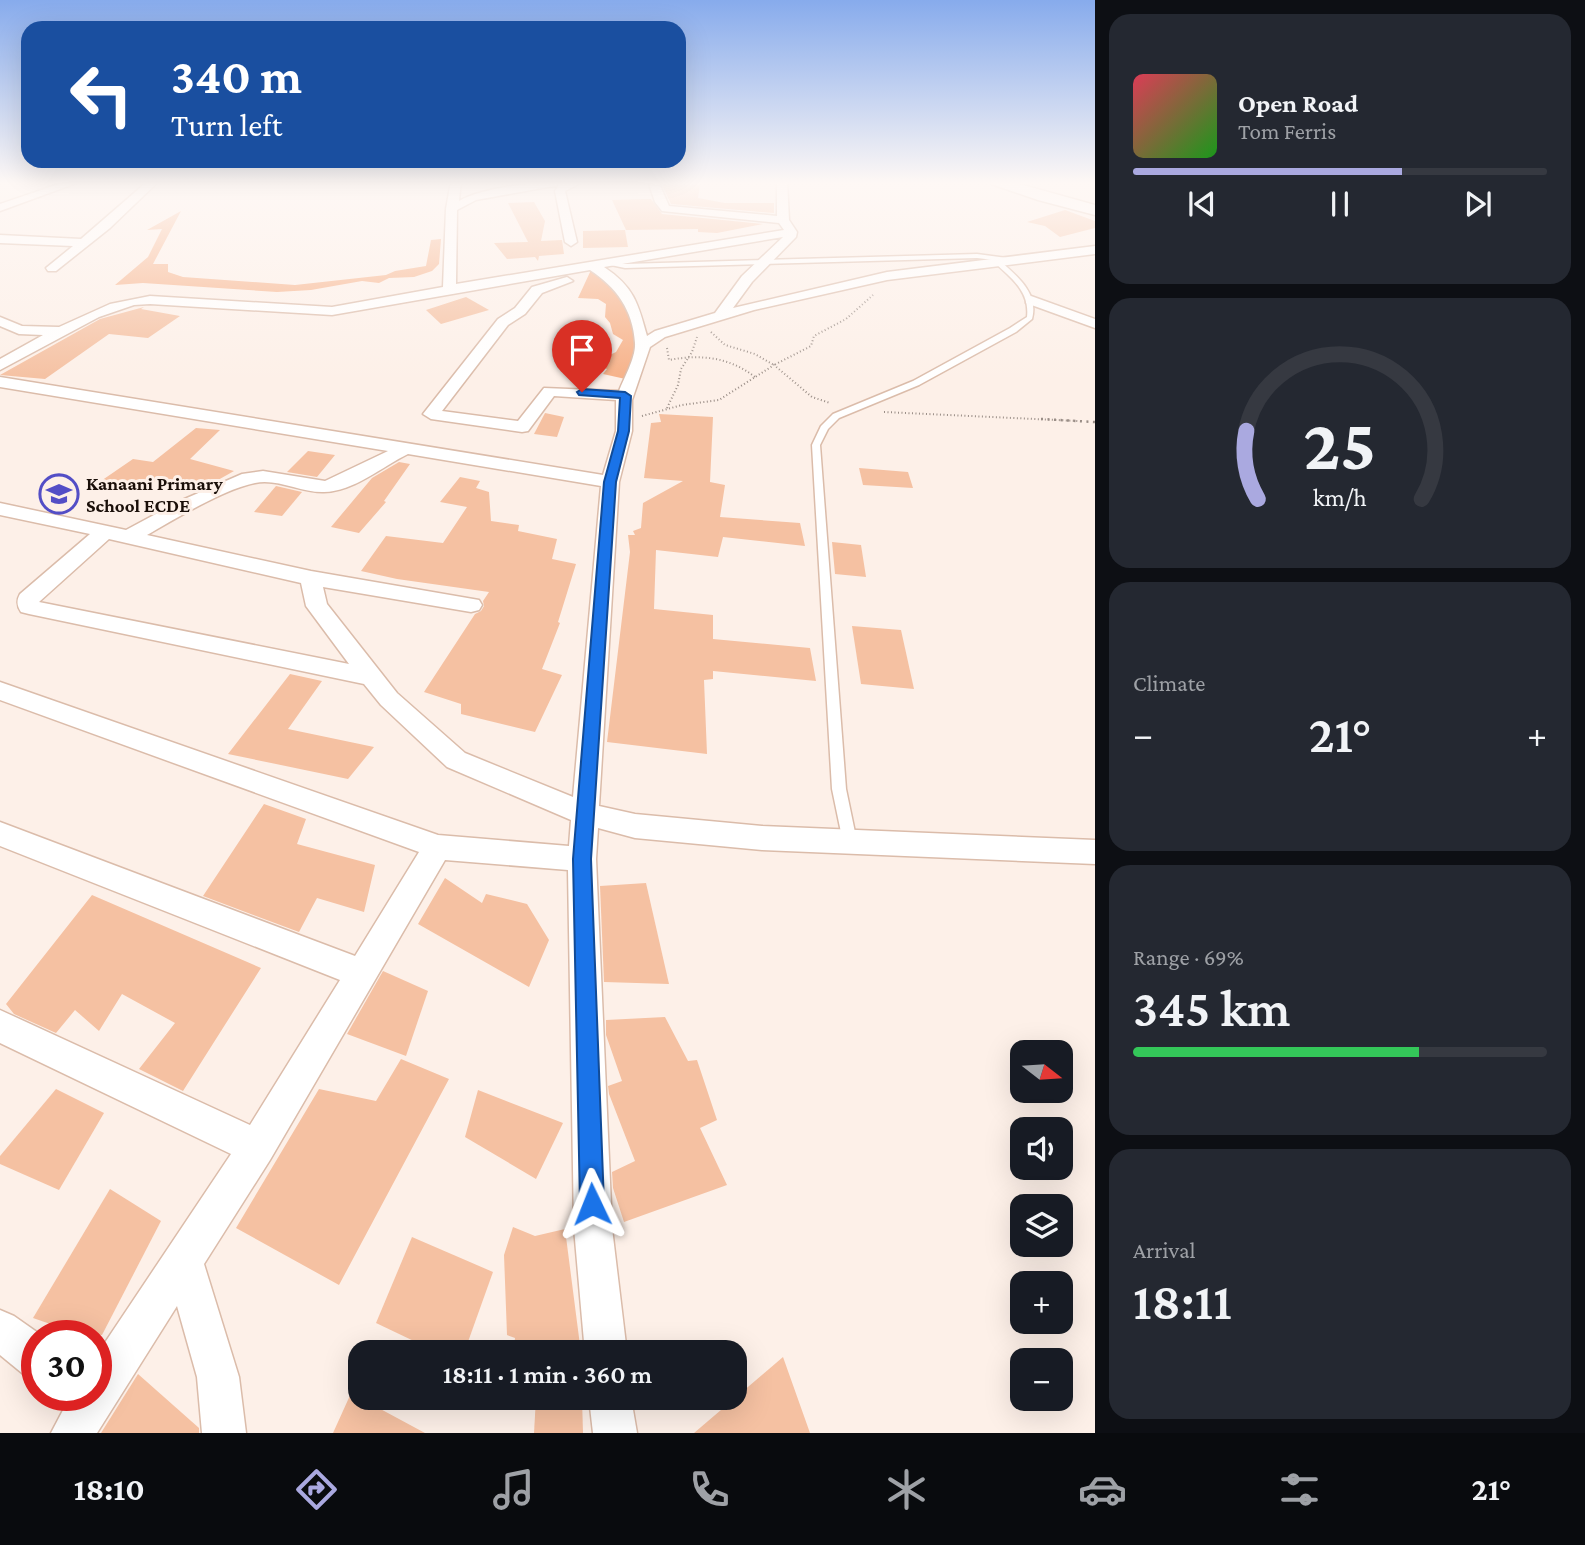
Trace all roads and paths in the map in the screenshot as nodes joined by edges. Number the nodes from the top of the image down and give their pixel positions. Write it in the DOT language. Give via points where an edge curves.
graph roads {
  1 [pos="77,248"];
  2 [pos="450,248"];
  3 [pos="695,248"];
  4 [pos="780,248"];
  5 [pos="1095,250"];
  6 [pos="764,261"];
  7 [pos="1002,261"];
  8 [pos="591,265"];
  9 [pos="52,268"];
  10 [pos="452,289"];
  11 [pos="875,293"];
  12 [pos="1031,300"];
  13 [pos="711,320"];
  14 [pos="0,321"];
  15 [pos="1095,324"];
  16 [pos="65,331"];
  17 [pos="644,344"];
  18 [pos="689,357"];
  19 [pos="0,365"];
  20 [pos="774,365"];
  21 [pos="755,377"];
  22 [pos="0,382"];
  23 [pos="625,396"];
  24 [pos="667,408"];
  25 [pos="849,411"];
  26 [pos="1095,422"];
  27 [pos="624,424"];
  28 [pos="404,450"];
  29 [pos="610,482"];
  30 [pos="0,509"];
  31 [pos="105,533"];
  32 [pos="129,537"];
  33 [pos="311,578"];
  34 [pos="471,605"];
  35 [pos="372,677"];
  36 [pos="0,691"];
  37 [pos="585,814"];
  38 [pos="0,834"];
  39 [pos="850,842"];
  40 [pos="438,847"];
  41 [pos="1095,852"];
  42 [pos="582,859"];
  43 [pos="362,974"];
  44 [pos="0,1026"];
  45 [pos="257,1147"];
  46 [pos="183,1260"];
  47 [pos="0,1330"];
  48 [pos="605,1340"];
  49 [pos="21,1346"];
  50 [pos="112,1368"];
  51 [pos="612,1410"];
  52 [pos="224,1433"];
  53 [pos="615,1433"];
  1 -- 9 [label="street"];
  2 -- 10 [label="street"];
  3 -- 8 [label="street"];
  4 -- 6 [label="street"];
  5 -- 7 [label="street"];
  6 -- 7 [label="lane" via="977,256"];
  6 -- 8 [label="lane"];
  6 -- 13 [label="street"];
  7 -- 12 [label="lane"];
  7 -- 13 [label="street" via="834,286"];
  8 -- 10 [label="street"];
  8 -- 17 [label="street" via="629,297"];
  8 -- 23 [label="street" via="579,277 537,290 520,311 503,322 431,414 522,427 550,391"];
  10 -- 16 [label="street" via="332,311 142,299 110,308"];
  11 -- 20 [label="path" via="858,313 814,336 811,346"];
  12 -- 15 [label="street"];
  12 -- 25 [label="lane" via="1025,324 916,383"];
  13 -- 17 [label="street" via="660,334"];
  13 -- 18 [label="path" via="698,333"];
  13 -- 20 [label="path" via="713,337"];
  14 -- 16 [label="street" via="19,330"];
  16 -- 19 [label="street"];
  17 -- 18 [label="path" via="667,348 670,360"];
  17 -- 23 [label="street"];
  18 -- 21 [label="path" via="722,360"];
  18 -- 24 [label="path"];
  20 -- 21 [label="path"];
  20 -- 25 [label="path" via="812,397"];
  21 -- 24 [label="path" via="719,400"];
  22 -- 28 [label="street"];
  23 -- 27 [label="street"];
  24 -- 27 [label="path"];
  25 -- 26 [label="path"];
  25 -- 39 [label="lane" via="829,421 816,445 839,789"];
  27 -- 29 [label="street"];
  28 -- 29 [label="street"];
  28 -- 32 [label="street" via="335,486 248,478"];
  29 -- 37 [label="street"];
  30 -- 31 [label="street"];
  31 -- 32 [label="street"];
  31 -- 35 [label="street" via="28,599 29,607"];
  32 -- 33 [label="street"];
  33 -- 34 [label="street"];
  33 -- 35 [label="street" via="317,606"];
  35 -- 37 [label="street" via="456,760"];
  36 -- 40 [label="street"];
  37 -- 39 [label="street" via="635,826"];
  37 -- 42 [label="street"];
  38 -- 43 [label="street"];
  39 -- 41 [label="street"];
  40 -- 42 [label="street"];
  40 -- 43 [label="street"];
  42 -- 48 [label="street" via="593,1228"];
  43 -- 45 [label="street"];
  44 -- 45 [label="street"];
  45 -- 46 [label="street"];
  46 -- 50 [label="street"];
  46 -- 52 [label="street" via="218,1377"];
  47 -- 49 [label="street"];
  51 -- 53 [label="street"];
}
